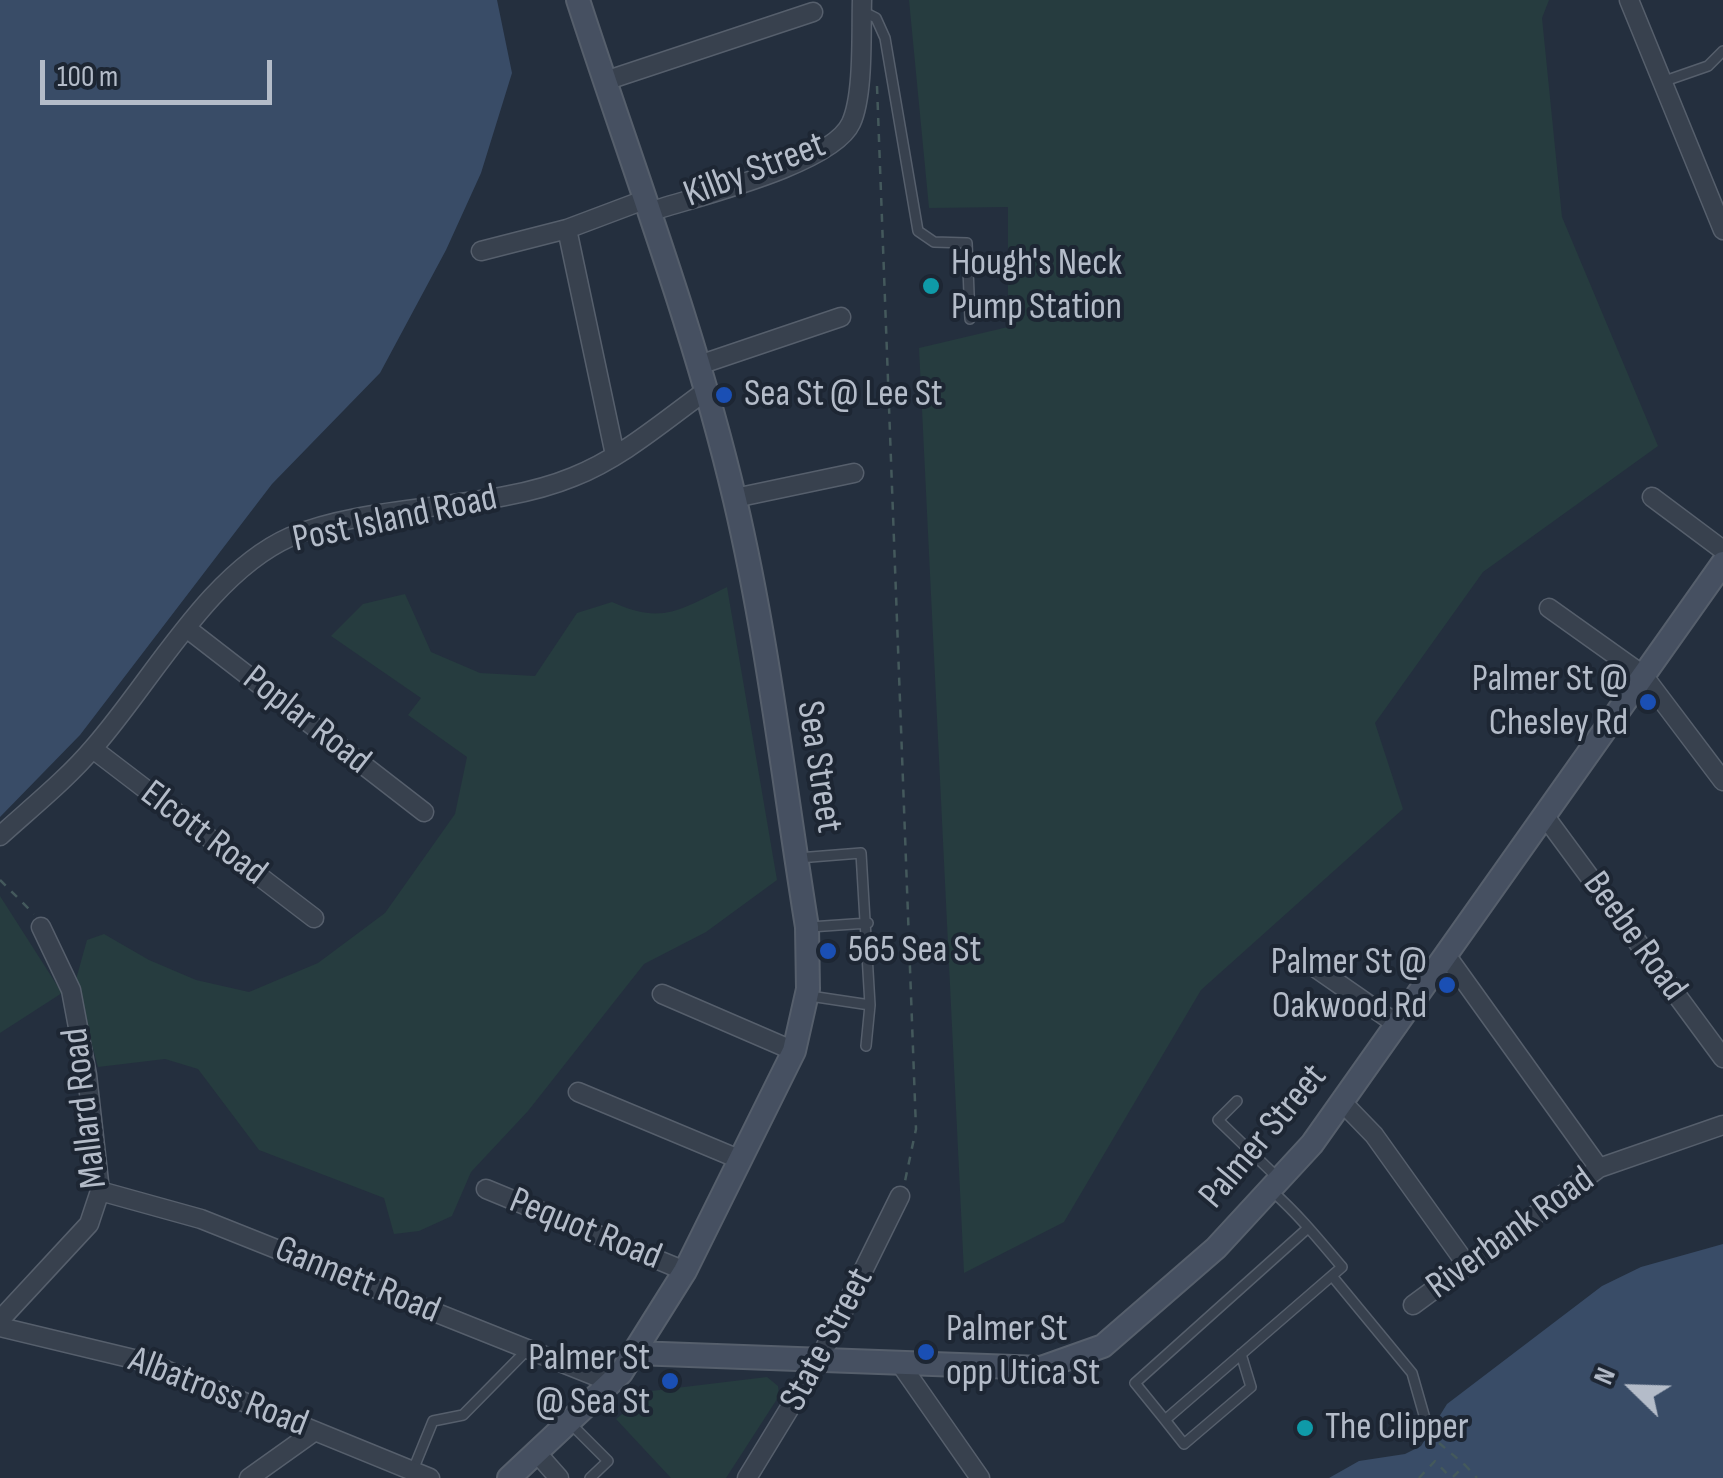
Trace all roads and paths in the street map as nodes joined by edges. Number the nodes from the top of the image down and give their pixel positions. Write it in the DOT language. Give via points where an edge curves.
graph roads {
  1 [pos="578,0"];
  2 [pos="1629,0"];
  3 [pos="862,6"];
  4 [pos="813,12"];
  5 [pos="1723,51"];
  6 [pos="604,80"];
  7 [pos="1662,82"];
  8 [pos="877,86"];
  9 [pos="646,206"];
  10 [pos="567,229"];
  11 [pos="1723,230"];
  12 [pos="481,251"];
  13 [pos="842,317"];
  14 [pos="970,319"];
  15 [pos="699,365"];
  16 [pos="707,390"];
  17 [pos="615,455"];
  18 [pos="854,473"];
  19 [pos="1652,497"];
  20 [pos="735,498"];
  21 [pos="1723,550"];
  22 [pos="1723,563"];
  23 [pos="1549,608"];
  24 [pos="188,630"];
  25 [pos="1643,675"];
  26 [pos="93,750"];
  27 [pos="1721,774"];
  28 [pos="424,812"];
  29 [pos="1544,815"];
  30 [pos="0,836"];
  31 [pos="796,858"];
  32 [pos="0,880"];
  33 [pos="314,918"];
  34 [pos="868,923"];
  35 [pos="41,927"];
  36 [pos="807,927"];
  37 [pos="1446,955"];
  38 [pos="1313,966"];
  39 [pos="662,994"];
  40 [pos="807,996"];
  41 [pos="870,1005"];
  42 [pos="1398,1025"];
  43 [pos="866,1046"];
  44 [pos="794,1052"];
  45 [pos="1723,1058"];
  46 [pos="578,1092"];
  47 [pos="1236,1101"];
  48 [pos="1343,1102"];
  49 [pos="1723,1126"];
  50 [pos="741,1160"];
  51 [pos="1599,1168"];
  52 [pos="1275,1184"];
  53 [pos="486,1189"];
  54 [pos="100,1191"];
  55 [pos="900,1196"];
  56 [pos="1308,1228"];
  57 [pos="1468,1264"];
  58 [pos="685,1271"];
  59 [pos="1332,1276"];
  60 [pos="1414,1305"];
  61 [pos="0,1324"];
  62 [pos="528,1349"];
  63 [pos="635,1353"];
  64 [pos="1241,1354"];
  65 [pos="819,1360"];
  66 [pos="900,1362"];
  67 [pos="610,1382"];
  68 [pos="1165,1420"];
  69 [pos="569,1422"];
  70 [pos="315,1431"];
  71 [pos="1430,1436"];
  72 [pos="536,1452"];
  73 [pos="1465,1465"];
  74 [pos="422,1474"];
  75 [pos="757,1474"];
  76 [pos="250,1478"];
  77 [pos="509,1478"];
  78 [pos="559,1478"];
  79 [pos="590,1478"];
  80 [pos="980,1478"];
  81 [pos="1419,1478"];
  82 [pos="1452,1478"];
  83 [pos="1477,1478"];
  1 -- 6 [label="main road, Sea Street"];
  2 -- 7 [label="street"];
  3 -- 9 [label="street, Kilby Street" via="854,116 842,137 803,159"];
  3 -- 14 [label="lane" via="885,38 915,224 934,242 967,242"];
  4 -- 6 [label="street"];
  5 -- 7 [label="lane" via="1708,66"];
  6 -- 9 [label="main road, Sea Street"];
  7 -- 11 [label="street"];
  8 -- 55 [label="path" via="916,1129"];
  9 -- 10 [label="street, Kilby Street"];
  9 -- 15 [label="main road, Sea Street"];
  10 -- 12 [label="street, Kilby Street"];
  10 -- 17 [label="street"];
  13 -- 15 [label="street"];
  15 -- 16 [label="main road, Sea Street"];
  16 -- 17 [label="street, Post Island Road"];
  16 -- 20 [label="main road, Sea Street"];
  17 -- 24 [label="street, Post Island Road" via="532,490 291,537 230,580"];
  18 -- 20 [label="street"];
  19 -- 21 [label="street"];
  20 -- 31 [label="main road, Sea Street"];
  22 -- 25 [label="main road, Palmer Street"];
  23 -- 25 [label="street"];
  24 -- 26 [label="street, Post Island Road"];
  24 -- 28 [label="street, Poplar Road"];
  25 -- 27 [label="street"];
  25 -- 29 [label="main road, Palmer Street"];
  26 -- 30 [label="street, Post Island Road"];
  26 -- 33 [label="street, Elcott Road"];
  29 -- 37 [label="main road, Palmer Street"];
  29 -- 45 [label="street, Beebe Road"];
  31 -- 34 [label="lane" via="861,853"];
  31 -- 36 [label="main road, Sea Street"];
  32 -- 35 [label="path"];
  34 -- 36 [label="lane"];
  34 -- 41 [label="lane"];
  35 -- 54 [label="street, Mallard Road" via="71,990"];
  36 -- 40 [label="main road, Sea Street"];
  37 -- 42 [label="main road, Palmer Street"];
  37 -- 51 [label="street"];
  38 -- 42 [label="street"];
  39 -- 44 [label="street"];
  40 -- 41 [label="lane"];
  40 -- 44 [label="main road, Sea Street"];
  41 -- 43 [label="lane"];
  42 -- 48 [label="main road, Palmer Street"];
  44 -- 50 [label="main road, Sea Street"];
  46 -- 50 [label="street"];
  47 -- 52 [label="lane" via="1218,1120"];
  48 -- 52 [label="main road, Palmer Street"];
  48 -- 57 [label="street"];
  49 -- 51 [label="street, Riverbank Road"];
  50 -- 58 [label="main road, Sea Street"];
  51 -- 57 [label="street, Riverbank Road"];
  52 -- 56 [label="lane"];
  52 -- 66 [label="main road, Palmer Street" via="1216,1248 1103,1346 1041,1368"];
  53 -- 58 [label="street, Pequot Road"];
  54 -- 61 [label="street, Mallard Road" via="89,1224"];
  54 -- 62 [label="street, Gannett Road" via="201,1218"];
  55 -- 65 [label="street, State Street"];
  56 -- 59 [label="lane" via="1342,1268"];
  56 -- 68 [label="lane" via="1135,1383"];
  57 -- 60 [label="street, Riverbank Road"];
  58 -- 63 [label="main road, Sea Street"];
  59 -- 64 [label="lane"];
  59 -- 71 [label="lane" via="1412,1373"];
  61 -- 70 [label="street, Albatross Road" via="146,1362"];
  62 -- 67 [label="street, Gannett Road"];
  62 -- 74 [label="lane" via="464,1414 433,1421"];
  63 -- 65 [label="main road, Palmer Street"];
  63 -- 67 [label="main road, Sea Street"];
  64 -- 68 [label="lane"];
  64 -- 68 [label="lane" via="1252,1388 1184,1444"];
  65 -- 66 [label="main road, Palmer Street"];
  65 -- 75 [label="street, State Street"];
  66 -- 80 [label="street"];
  67 -- 69 [label="main road, Sea Street"];
  69 -- 72 [label="main road, Sea Street"];
  69 -- 79 [label="lane" via="608,1460"];
  70 -- 74 [label="street, Albatross Road"];
  70 -- 76 [label="street"];
  71 -- 73 [label="path"];
  72 -- 77 [label="main road, Sea Street"];
  72 -- 78 [label="street"];
  73 -- 82 [label="path"];
  73 -- 83 [label="path"];
  81 -- 82 [label="path" via="1435,1461"];
}
